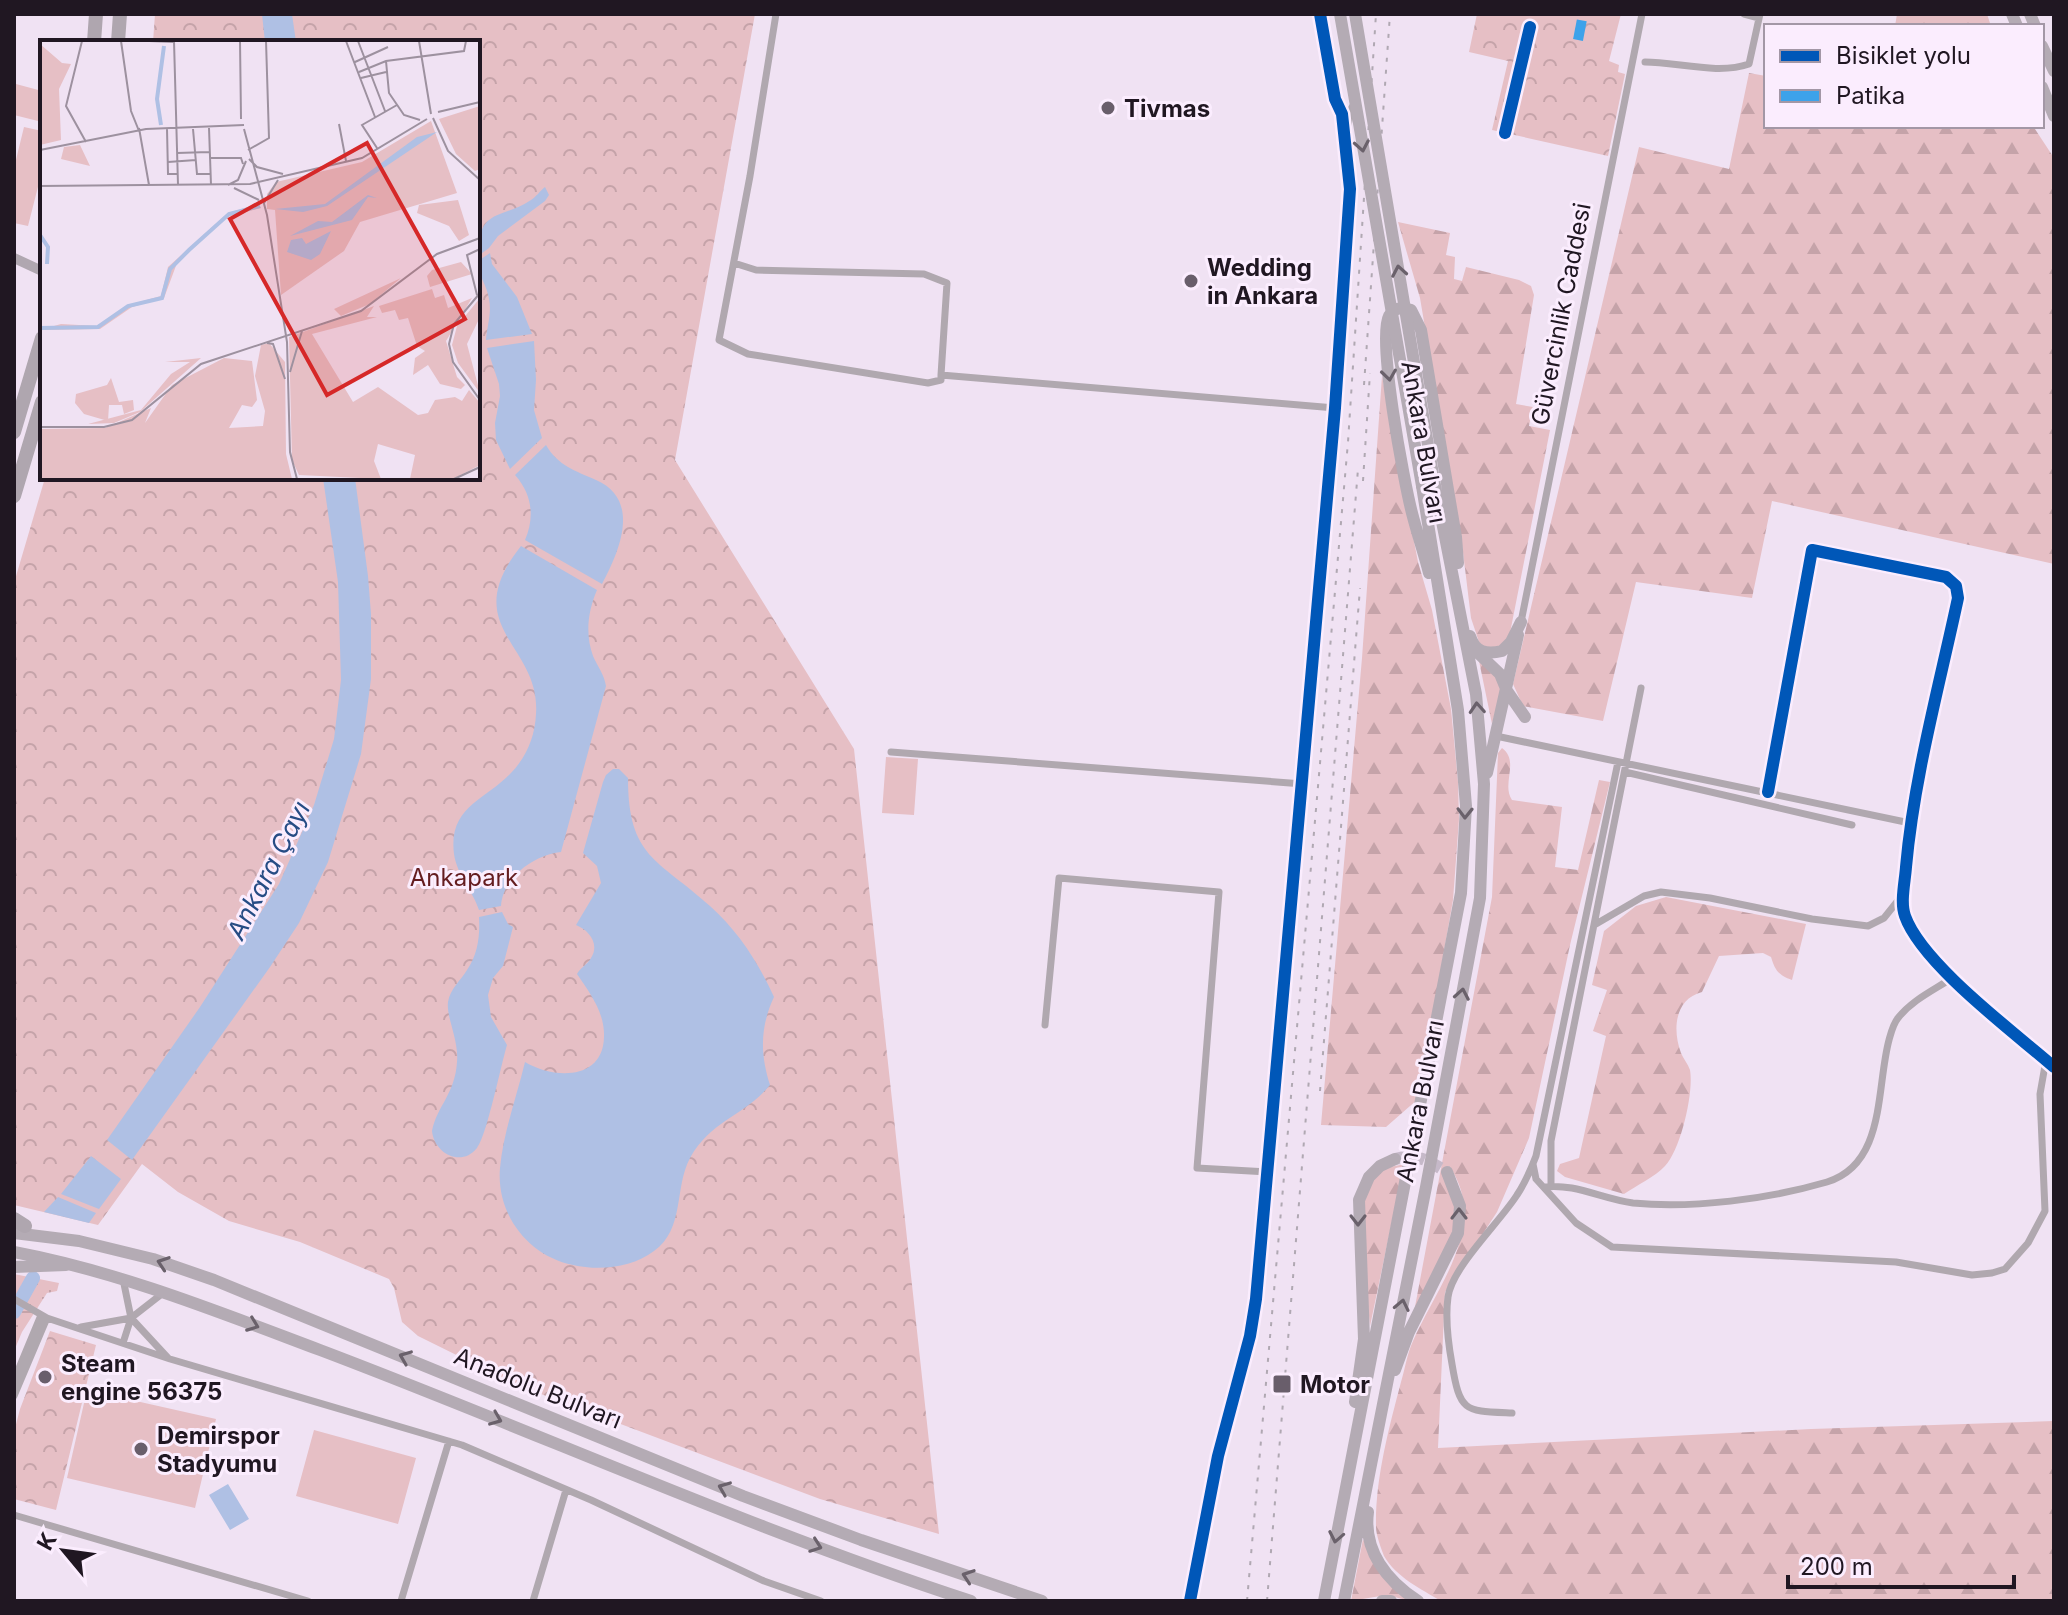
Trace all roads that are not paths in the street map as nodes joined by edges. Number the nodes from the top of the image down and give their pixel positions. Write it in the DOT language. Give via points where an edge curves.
graph roads {
  1 [pos="89,14"];
  2 [pos="96,14"];
  3 [pos="120,14"];
  4 [pos="776,14"];
  5 [pos="1320,14"];
  6 [pos="1340,14"];
  7 [pos="1358,14"];
  8 [pos="1642,14"];
  9 [pos="1744,14"];
  10 [pos="1760,16"];
  11 [pos="87,40"];
  12 [pos="94,40"];
  13 [pos="118,40"];
  14 [pos="2044,50"];
  15 [pos="1645,62"];
  16 [pos="2054,71"];
  17 [pos="2044,92"];
  18 [pos="1342,114"];
  19 [pos="2054,116"];
  20 [pos="1350,123"];
  21 [pos="1344,139"];
  22 [pos="14,258"];
  23 [pos="734,263"];
  24 [pos="40,270"];
  25 [pos="40,345"];
  26 [pos="941,375"];
  27 [pos="1335,408"];
  28 [pos="40,409"];
  29 [pos="14,432"];
  30 [pos="1428,486"];
  31 [pos="14,496"];
  32 [pos="1461,606"];
  33 [pos="1521,622"];
  34 [pos="1444,624"];
  35 [pos="1471,641"];
  36 [pos="1641,688"];
  37 [pos="1507,691"];
  38 [pos="1525,717"];
  39 [pos="1496,736"];
  40 [pos="891,752"];
  41 [pos="1621,765"];
  42 [pos="1626,772"];
  43 [pos="1303,784"];
  44 [pos="1484,784"];
  45 [pos="1768,792"];
  46 [pos="1910,823"];
  47 [pos="1852,825"];
  48 [pos="1904,893"];
  49 [pos="1596,924"];
  50 [pos="1952,978"];
  51 [pos="1045,1025"];
  52 [pos="2046,1060"];
  53 [pos="2054,1067"];
  54 [pos="1395,1159"];
  55 [pos="1533,1164"];
  56 [pos="1268,1172"];
  57 [pos="1447,1172"];
  58 [pos="1548,1187"];
  59 [pos="18,1227"];
  60 [pos="15,1252"];
  61 [pos="74,1264"];
  62 [pos="14,1267"];
  63 [pos="123,1279"];
  64 [pos="164,1292"];
  65 [pos="14,1299"];
  66 [pos="41,1315"];
  67 [pos="131,1318"];
  68 [pos="77,1327"];
  69 [pos="123,1343"];
  70 [pos="170,1359"];
  71 [pos="14,1380"];
  72 [pos="14,1396"];
  73 [pos="1512,1413"];
  74 [pos="1380,1415"];
  75 [pos="449,1441"];
  76 [pos="566,1490"];
  77 [pos="1343,1504"];
  78 [pos="14,1515"];
  79 [pos="308,1601"];
  80 [pos="401,1601"];
  81 [pos="533,1601"];
  82 [pos="821,1601"];
  83 [pos="971,1601"];
  84 [pos="1042,1601"];
  85 [pos="1190,1601"];
  86 [pos="1324,1601"];
  87 [pos="1344,1601"];
  88 [pos="1382,1601"];
  89 [pos="1391,1601"];
  90 [pos="1418,1601"];
  1 -- 11 [label="street"];
  2 -- 12 [label="highway"];
  3 -- 13 [label="highway"];
  4 -- 23 [label="street"];
  5 -- 18 [label="street"];
  6 -- 30 [label="main road, Ankara Bulvarı, one-way, bridge"];
  7 -- 20 [label="street"];
  30 -- 7 [label="main road, Ankara Bulvarı, one-way, bridge"];
  8 -- 33 [label="street, Güvercinlik Caddesi"];
  9 -- 10 [label="street"];
  10 -- 15 [label="street" via="1749,64 1743,67"];
  14 -- 16 [label="main road"];
  17 -- 19 [label="main road"];
  18 -- 20 [label="street"];
  18 -- 21 [label="street"];
  20 -- 21 [label="street"];
  21 -- 27 [label="street" via="1350,189"];
  22 -- 24 [label="street"];
  23 -- 26 [label="street" via="756,270 924,274 940,279 947,283"];
  23 -- 26 [label="street" via="719,340 748,354 928,383 941,380"];
  25 -- 29 [label="highway"];
  26 -- 27 [label="street"];
  27 -- 43 [label="street"];
  28 -- 31 [label="highway"];
  30 -- 32 [label="main road, Ankara Bulvarı"];
  30 -- 34 [label="main road, Ankara Bulvarı"];
  32 -- 34 [label="main road, Ankara Bulvarı, one-way" via="1456,537 1421,330 1411,310 1402,307 1388,318 1387,366 1411,511"];
  32 -- 35 [label="main road"];
  44 -- 32 [label="main road, Ankara Bulvarı, one-way"];
  33 -- 35 [label="main road" via="1502,651 1484,653"];
  33 -- 37 [label="main road"];
  34 -- 77 [label="main road, Ankara Bulvarı, one-way" via="1466,806 1461,893"];
  35 -- 37 [label="main road" via="1500,674"];
  36 -- 41 [label="street"];
  37 -- 38 [label="main road"];
  37 -- 39 [label="main road"];
  39 -- 41 [label="street"];
  39 -- 44 [label="main road"];
  40 -- 43 [label="street"];
  41 -- 42 [label="street"];
  41 -- 45 [label="street"];
  41 -- 55 [label="street"];
  42 -- 47 [label="street"];
  42 -- 49 [label="street"];
  43 -- 56 [label="street"];
  74 -- 44 [label="main road, Ankara Bulvarı, one-way" via="1480,898"];
  45 -- 46 [label="street"];
  45 -- 46 [label="street" via="1812,550 1946,577 1956,586 1958,598"];
  46 -- 48 [label="street"];
  48 -- 49 [label="street" via="1884,918 1868,926 1661,892"];
  48 -- 50 [label="street" via="1911,926"];
  49 -- 58 [label="street" via="1551,1141"];
  50 -- 52 [label="street"];
  50 -- 58 [label="street" via="1896,1019 1883,1061 1873,1132 1846,1175 1798,1189 1713,1202 1636,1203 1561,1185"];
  51 -- 56 [label="street" via="1059,878 1219,892 1197,1168"];
  52 -- 53 [label="street"];
  52 -- 58 [label="street" via="2040,1094 2045,1211 2005,1269 1992,1273 1972,1275 1896,1262 1612,1247 1576,1223"];
  54 -- 77 [label="main road, one-way" via="1374,1171 1359,1200 1364,1339 1344,1460"];
  55 -- 58 [label="street" via="1536,1179"];
  55 -- 73 [label="street" via="1448,1294 1447,1336 1464,1405 1475,1411"];
  56 -- 85 [label="street" via="1250,1336 1218,1456"];
  74 -- 57 [label="main road, one-way" via="1409,1332 1458,1233 1460,1206"];
  84 -- 59 [label="main road, Anadolu Bulvarı, one-way" via="743,1496 214,1280 153,1259"];
  60 -- 61 [label="main road, Anadolu Bulvarı"];
  61 -- 62 [label="main road"];
  61 -- 63 [label="main road, Anadolu Bulvarı"];
  63 -- 64 [label="main road, Anadolu Bulvarı"];
  63 -- 67 [label="street"];
  64 -- 67 [label="street"];
  64 -- 83 [label="main road, Anadolu Bulvarı, one-way" via="786,1535"];
  65 -- 66 [label="street"];
  66 -- 68 [label="street"];
  66 -- 71 [label="street"];
  66 -- 72 [label="street"];
  67 -- 68 [label="street"];
  67 -- 69 [label="street"];
  67 -- 70 [label="street"];
  68 -- 69 [label="street"];
  69 -- 70 [label="street"];
  70 -- 75 [label="street"];
  74 -- 87 [label="main road, Ankara Bulvarı"];
  74 -- 90 [label="main road" via="1382,1441 1367,1517 1369,1539 1386,1574"];
  75 -- 76 [label="street"];
  75 -- 80 [label="street"];
  76 -- 81 [label="street"];
  76 -- 82 [label="street" via="764,1581"];
  77 -- 86 [label="main road, Ankara Bulvarı, one-way"];
  78 -- 79 [label="street"];
  88 -- 89 [label="main road"];
}
